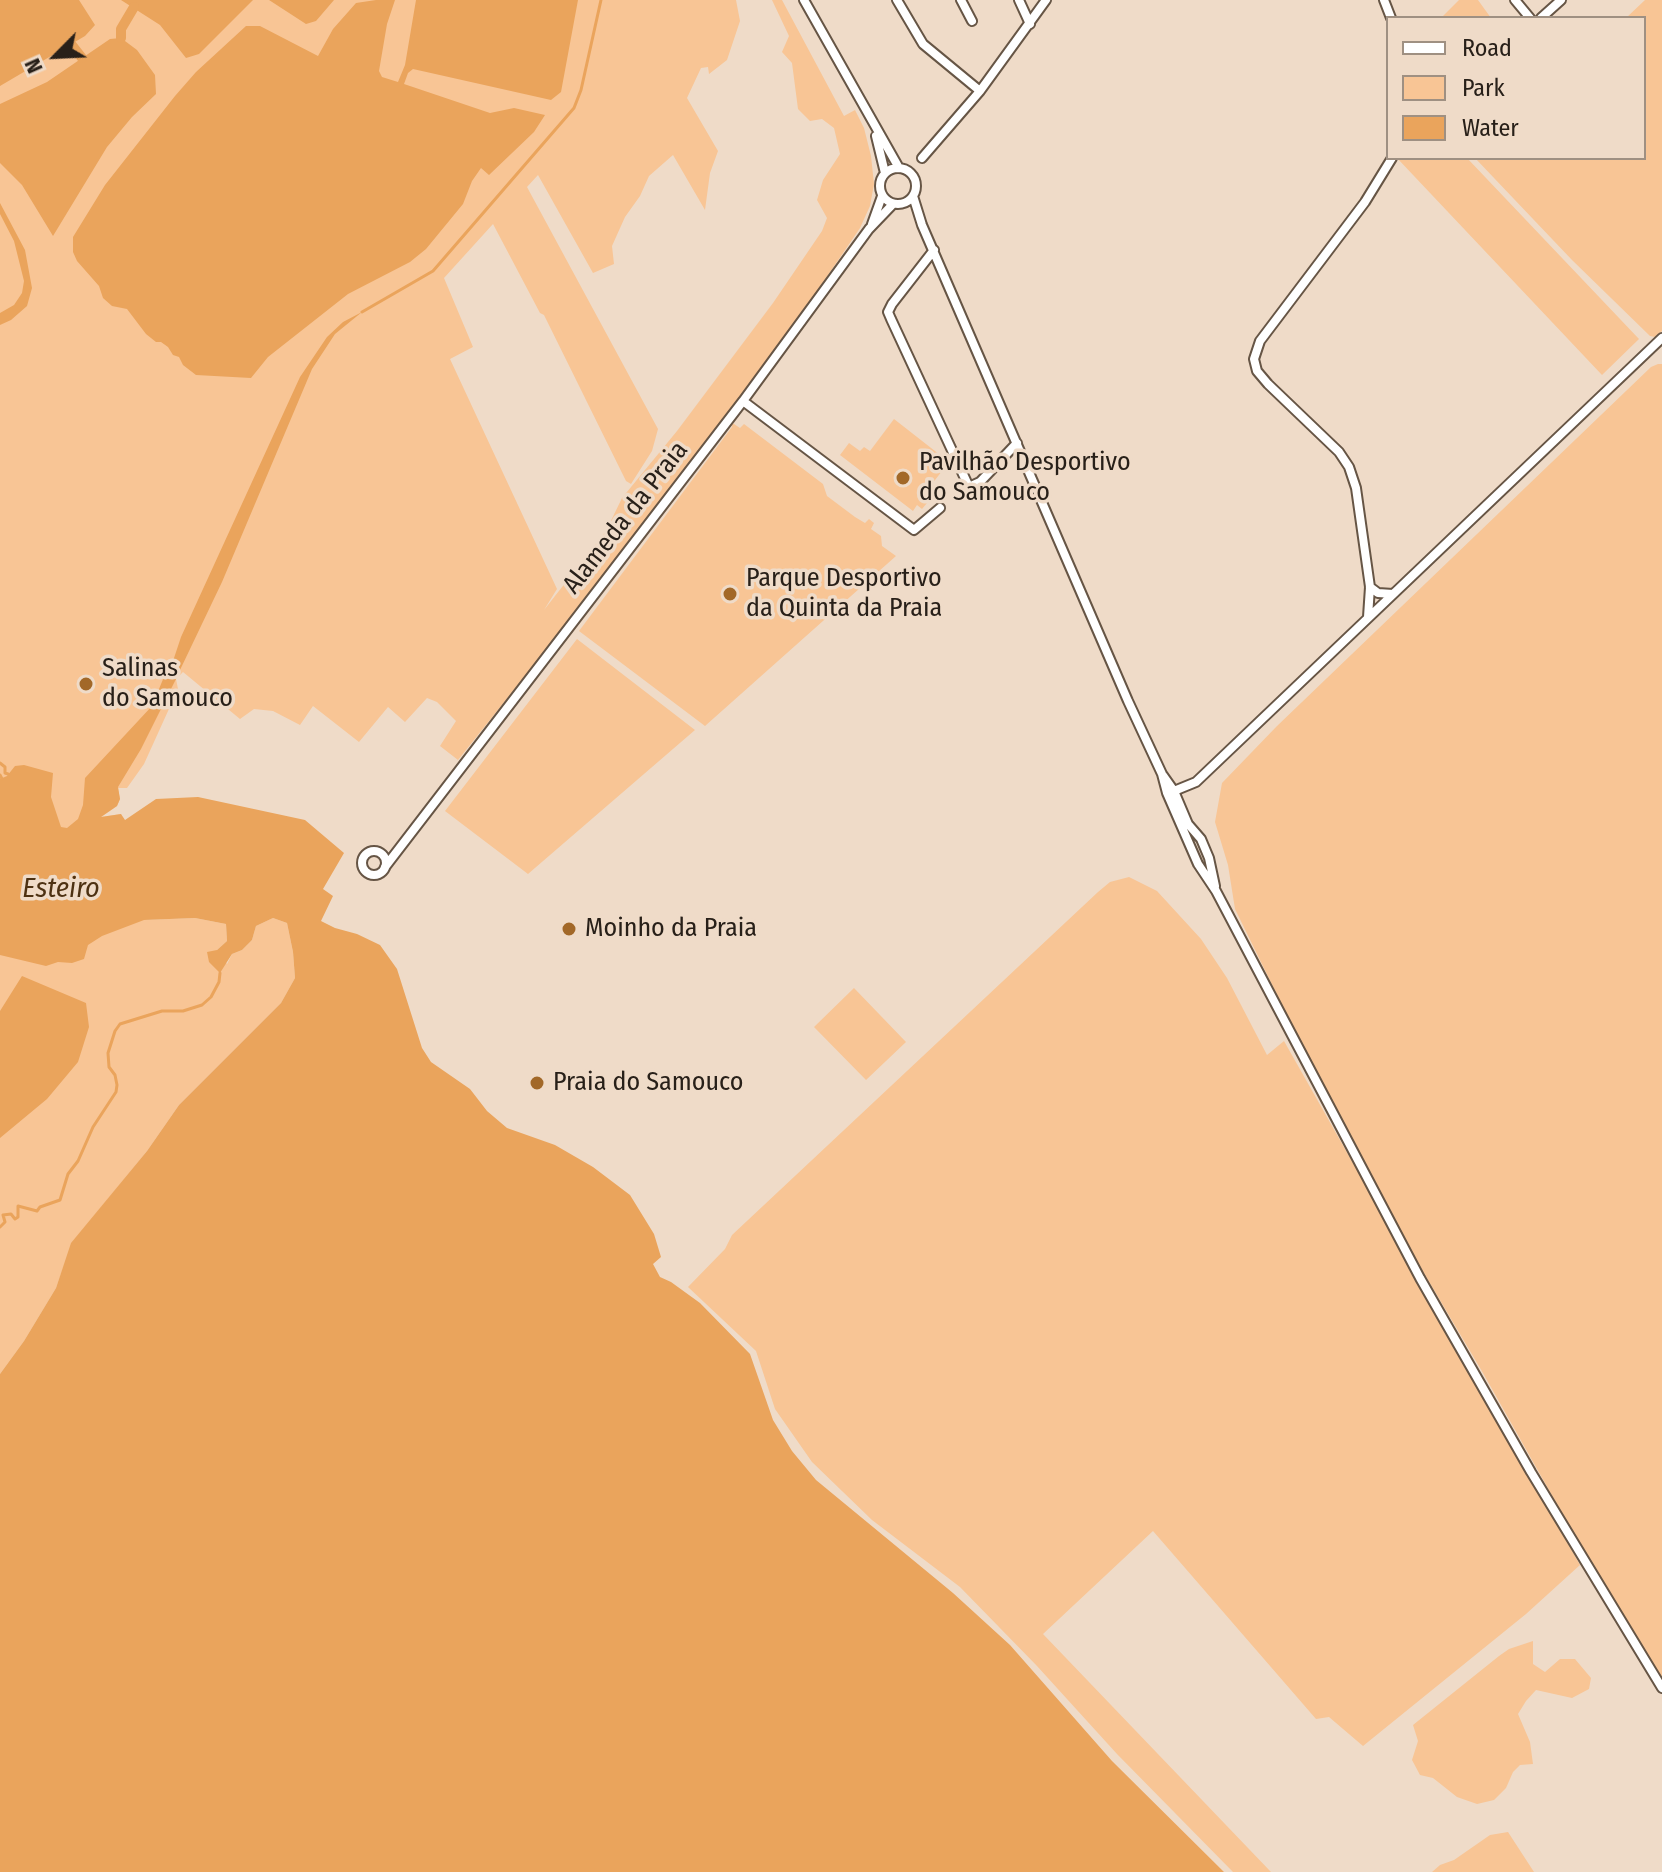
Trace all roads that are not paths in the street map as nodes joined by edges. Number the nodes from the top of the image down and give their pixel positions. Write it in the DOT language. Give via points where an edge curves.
graph roads {
  1 [pos="804,0"];
  2 [pos="897,0"];
  3 [pos="961,0"];
  4 [pos="1019,0"];
  5 [pos="1046,0"];
  6 [pos="1515,0"];
  7 [pos="1561,0"];
  8 [pos="1528,16"];
  9 [pos="1543,16"];
  10 [pos="972,21"];
  11 [pos="1030,24"];
  12 [pos="980,91"];
  13 [pos="875,128"];
  14 [pos="922,158"];
  15 [pos="1391,160"];
  16 [pos="899,168"];
  17 [pos="885,173"];
  18 [pos="882,196"];
  19 [pos="913,196"];
  20 [pos="898,204"];
  21 [pos="872,225"];
  22 [pos="922,225"];
  23 [pos="934,250"];
  24 [pos="1662,338"];
  25 [pos="743,401"];
  26 [pos="1017,443"];
  27 [pos="940,508"];
  28 [pos="1370,587"];
  29 [pos="1393,594"];
  30 [pos="1367,618"];
  31 [pos="1162,774"];
  32 [pos="1174,791"];
  33 [pos="410,835"];
  34 [pos="376,852"];
  35 [pos="385,867"];
  36 [pos="1216,891"];
  37 [pos="1662,1688"];
  1 -- 13 [label="street"];
  2 -- 12 [label="street" via="923,44"];
  3 -- 10 [label="street"];
  4 -- 11 [label="street"];
  5 -- 11 [label="street"];
  6 -- 8 [label="street"];
  7 -- 9 [label="street"];
  11 -- 12 [label="street"];
  12 -- 14 [label="street"];
  13 -- 16 [label="street"];
  13 -- 17 [label="street"];
  15 -- 28 [label="street" via="1257,347 1255,365 1349,467"];
  16 -- 17 [label="street"];
  16 -- 19 [label="street" via="915,180"];
  17 -- 18 [label="street"];
  18 -- 20 [label="street"];
  18 -- 21 [label="street"];
  19 -- 20 [label="street"];
  19 -- 22 [label="street"];
  20 -- 21 [label="street"];
  20 -- 22 [label="street"];
  21 -- 25 [label="street, Alameda da Praia"];
  22 -- 23 [label="street"];
  23 -- 26 [label="street"];
  23 -- 26 [label="street" via="892,304 891,319 969,487"];
  24 -- 29 [label="street"];
  25 -- 27 [label="street" via="914,530"];
  25 -- 33 [label="street, Alameda da Praia"];
  26 -- 31 [label="street"];
  28 -- 29 [label="street"];
  28 -- 30 [label="street"];
  29 -- 30 [label="street"];
  30 -- 32 [label="street" via="1196,782"];
  31 -- 32 [label="street"];
  31 -- 36 [label="street" via="1191,850"];
  32 -- 36 [label="street" via="1209,858"];
  33 -- 34 [label="street, Alameda da Praia" via="395,849"];
  33 -- 35 [label="street, Alameda da Praia"];
  34 -- 35 [label="street" via="384,857"];
  34 -- 35 [label="street" via="364,857 364,870 376,875"];
  36 -- 37 [label="street" via="1420,1278"];
}
